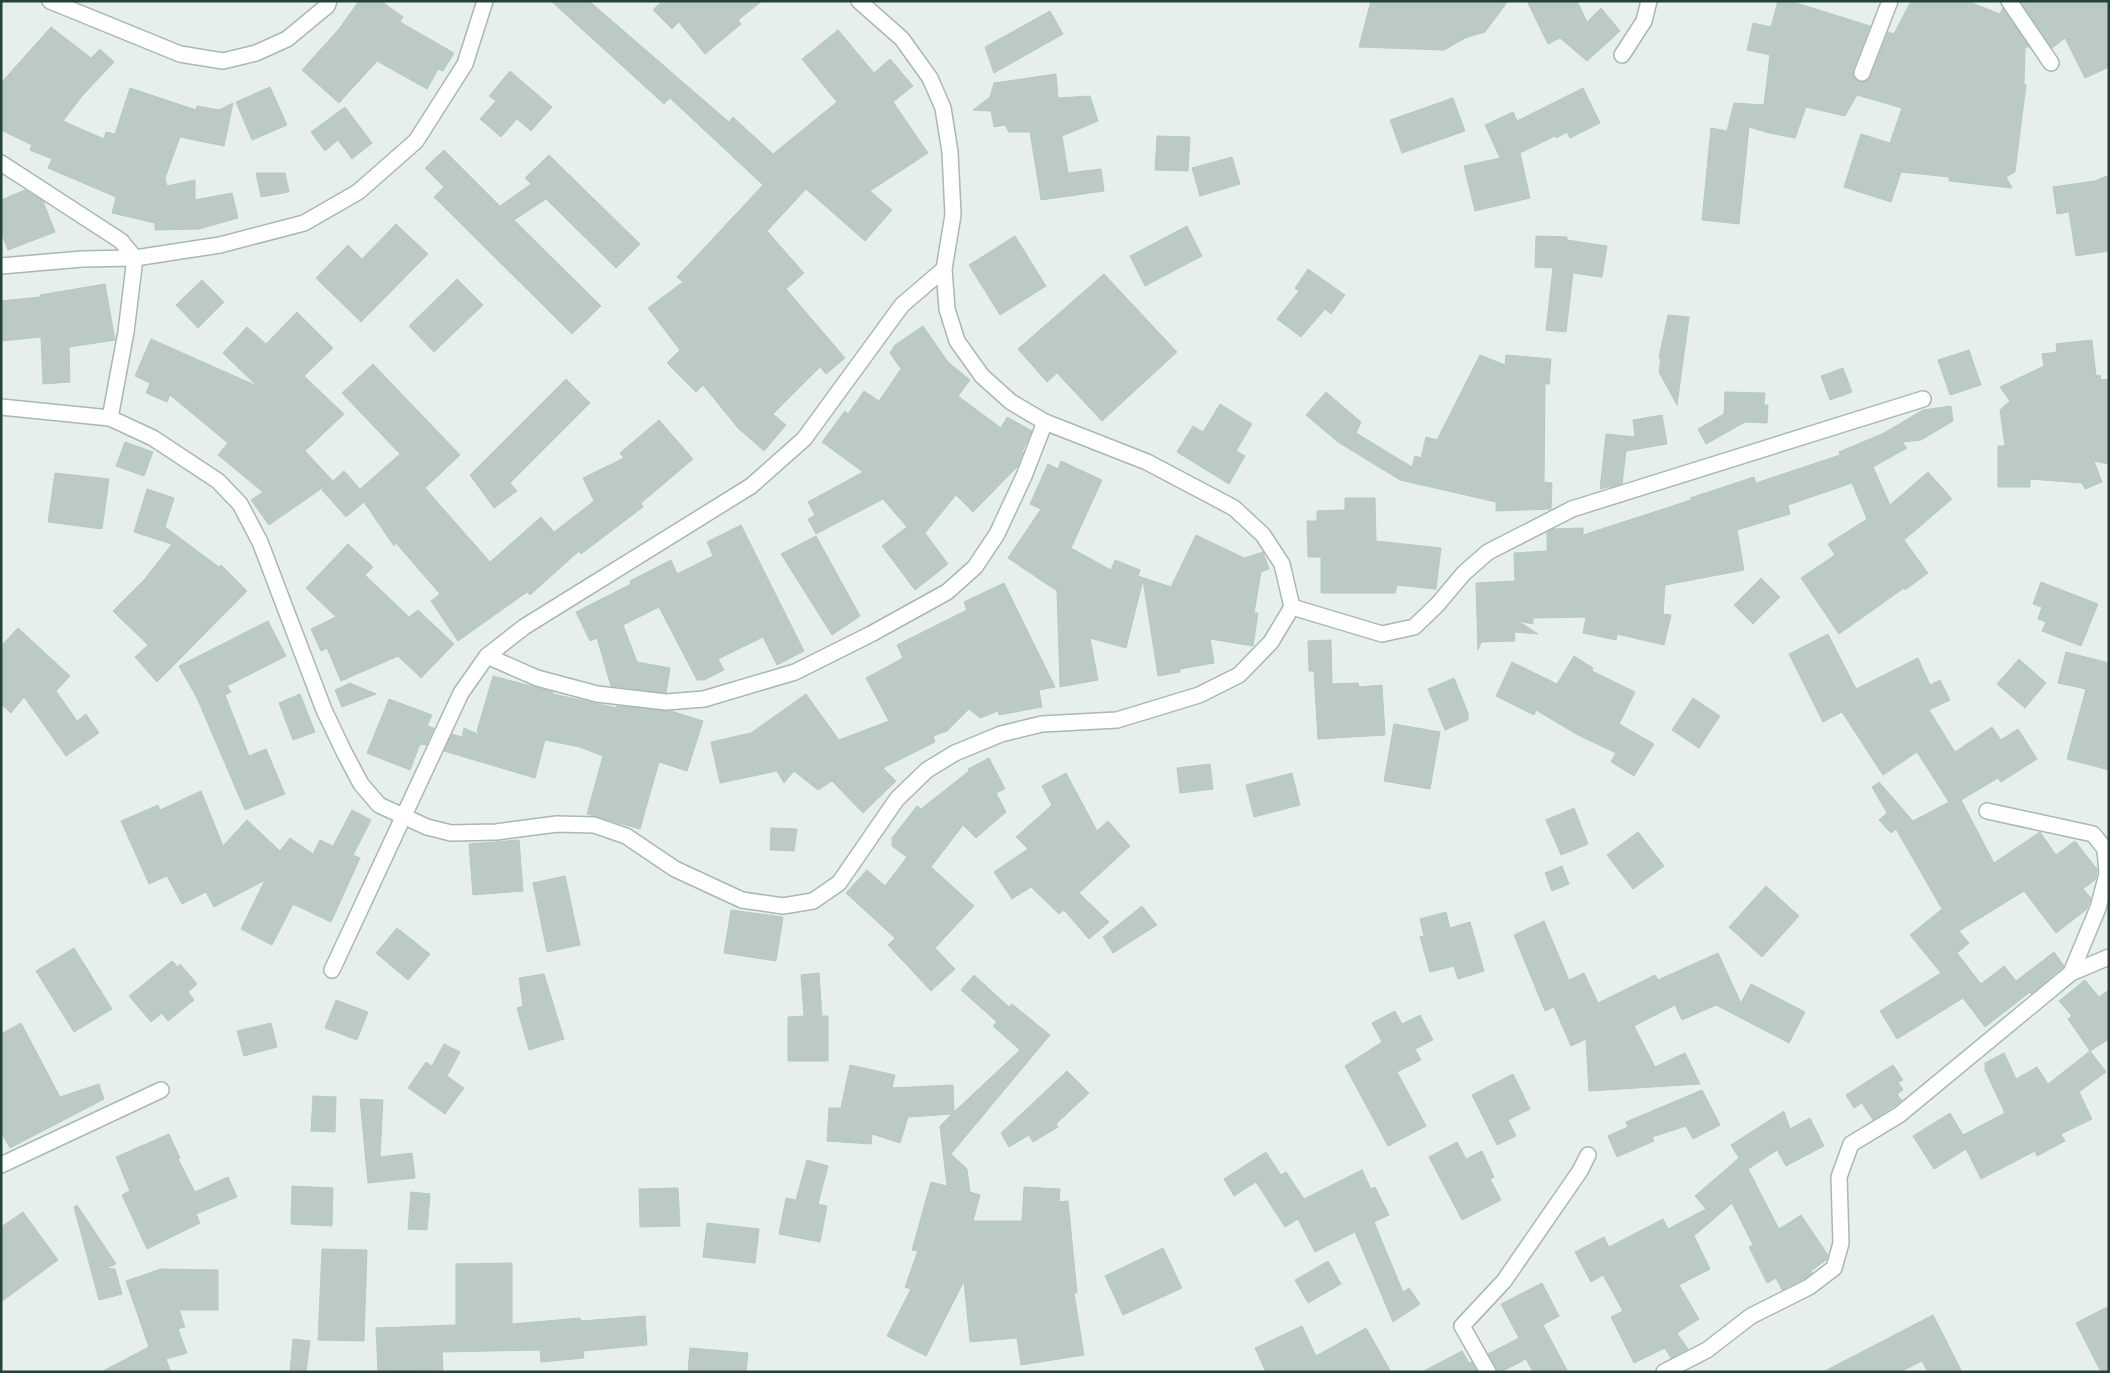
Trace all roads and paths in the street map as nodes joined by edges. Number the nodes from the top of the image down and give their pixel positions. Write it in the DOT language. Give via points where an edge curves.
graph roads {
  1 [pos="50,1"];
  2 [pos="330,1"];
  3 [pos="485,1"];
  4 [pos="859,1"];
  5 [pos="1649,1"];
  6 [pos="1890,1"];
  7 [pos="2009,1"];
  8 [pos="1622,55"];
  9 [pos="2051,63"];
  10 [pos="1862,74"];
  11 [pos="1,163"];
  12 [pos="135,258"];
  13 [pos="1,266"];
  14 [pos="944,269"];
  15 [pos="1923,399"];
  16 [pos="1,407"];
  17 [pos="110,418"];
  18 [pos="1045,422"];
  19 [pos="1292,607"];
  20 [pos="487,656"];
  21 [pos="1987,811"];
  22 [pos="404,817"];
  23 [pos="2107,848"];
  24 [pos="2109,886"];
  25 [pos="2109,957"];
  26 [pos="332,970"];
  27 [pos="2071,974"];
  28 [pos="161,1090"];
  29 [pos="1588,1155"];
  30 [pos="1,1166"];
  31 [pos="1488,1372"];
  32 [pos="1664,1372"];
  1 -- 2 [label="street" via="180,54 223,61 256,53 287,39"];
  3 -- 12 [label="street" via="466,64 416,141 358,192 304,223 267,234"];
  4 -- 14 [label="street" via="902,39 930,78 943,108 950,152 953,215"];
  5 -- 8 [label="street" via="1644,21"];
  6 -- 10 [label="street"];
  7 -- 9 [label="street"];
  11 -- 12 [label="street" via="121,241"];
  12 -- 13 [label="street"];
  12 -- 17 [label="street" via="126,332"];
  14 -- 18 [label="street" via="947,309 956,341 982,376 1012,402"];
  14 -- 20 [label="street" via="902,305 804,439 751,486 524,627"];
  15 -- 19 [label="street" via="1572,509 1488,552 1414,627 1382,634"];
  16 -- 17 [label="street"];
  17 -- 22 [label="street" via="153,438 202,470 240,504 260,542 324,710 344,752 361,784 379,805"];
  18 -- 19 [label="street" via="1147,462 1234,508 1263,535 1282,564"];
  18 -- 20 [label="street" via="997,534 975,567 947,592 795,672 704,699 666,702 597,694 537,678"];
  19 -- 22 [label="street" via="1271,642 1239,675 1200,695 1117,720 1042,724 1001,734 955,753 927,770 897,799 839,883 813,901 783,906 742,900 675,869 626,836 594,825 557,824 496,832 451,833"];
  20 -- 22 [label="street" via="462,693"];
  21 -- 23 [label="street" via="2093,834"];
  22 -- 26 [label="street"];
  23 -- 27 [label="street" via="2107,874 2098,908"];
  24 -- 27 [label="street" via="2086,948"];
  25 -- 27 [label="street"];
  27 -- 32 [label="street" via="1899,1115 1851,1144 1839,1177 1841,1243 1834,1268 1809,1287 1751,1316 1707,1350"];
  28 -- 30 [label="street"];
  29 -- 31 [label="street" via="1580,1172 1504,1281 1462,1326"];
}
